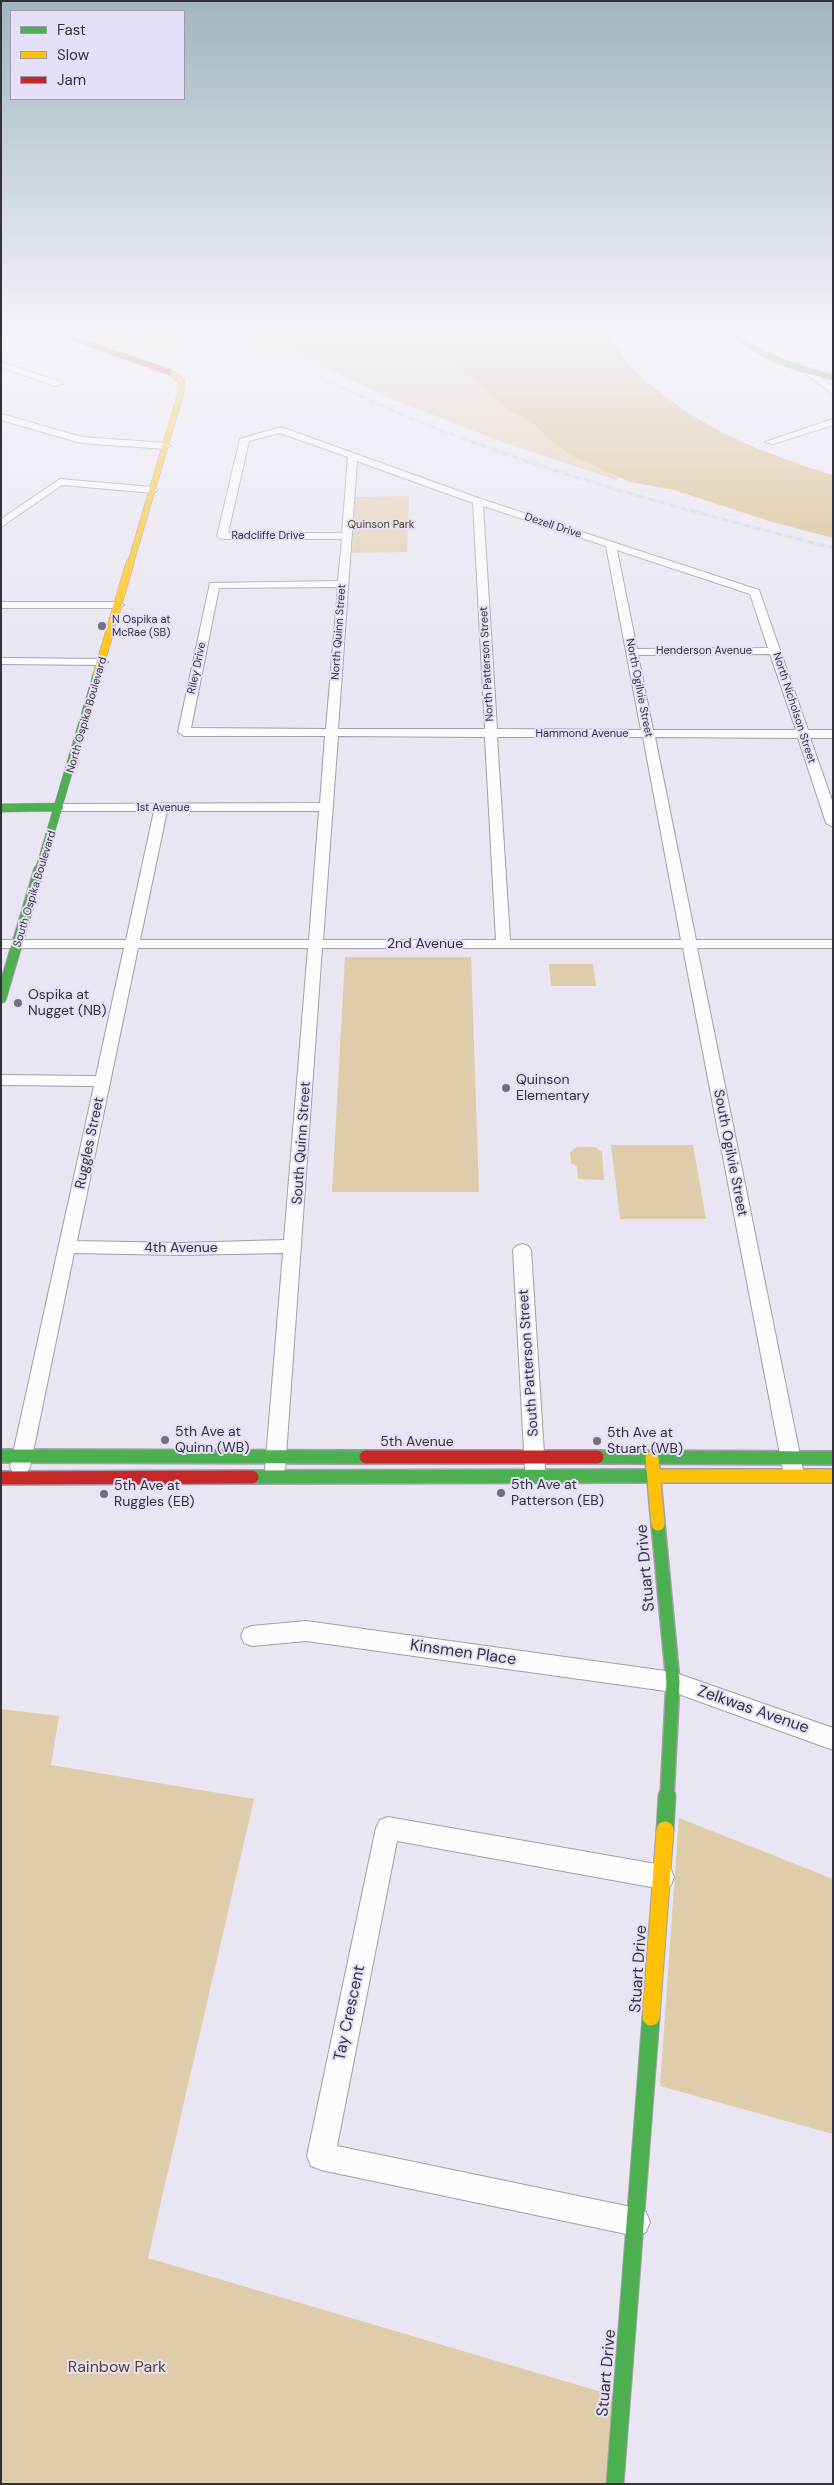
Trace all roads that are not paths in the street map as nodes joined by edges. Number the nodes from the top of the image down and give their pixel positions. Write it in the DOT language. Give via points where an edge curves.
graph roads {
  1 [pos="166,447"];
  2 [pos="243,447"];
  3 [pos="328,447"];
  4 [pos="353,456"];
  5 [pos="153,490"];
  6 [pos="478,502"];
  7 [pos="1,524"];
  8 [pos="347,536"];
  9 [pos="612,546"];
  10 [pos="343,584"];
  11 [pos="755,592"];
  12 [pos="1,605"];
  13 [pos="119,605"];
  14 [pos="775,651"];
  15 [pos="632,652"];
  16 [pos="1,661"];
  17 [pos="102,662"];
  18 [pos="331,734"];
  19 [pos="491,734"];
  20 [pos="648,734"];
  21 [pos="802,734"];
  22 [pos="833,734"];
  23 [pos="59,807"];
  24 [pos="326,807"];
  25 [pos="1,808"];
  26 [pos="161,808"];
  27 [pos="833,823"];
  28 [pos="666,830"];
  29 [pos="1,944"];
  30 [pos="18,944"];
  31 [pos="131,944"];
  32 [pos="503,944"];
  33 [pos="833,944"];
  34 [pos="317,945"];
  35 [pos="689,945"];
  36 [pos="1,998"];
  37 [pos="1,1080"];
  38 [pos="103,1081"];
  39 [pos="294,1246"];
  40 [pos="68,1247"];
  41 [pos="522,1250"];
  42 [pos="1,1456"];
  43 [pos="23,1456"];
  44 [pos="276,1456"];
  45 [pos="652,1458"];
  46 [pos="833,1458"];
  47 [pos="535,1466"];
  48 [pos="793,1467"];
  49 [pos="833,1476"];
  50 [pos="654,1477"];
  51 [pos="9,1478"];
  52 [pos="274,1478"];
  53 [pos="252,1636"];
  54 [pos="673,1682"];
  55 [pos="833,1739"];
  56 [pos="662,1877"];
  57 [pos="636,2222"];
  58 [pos="615,2484"];
  1 -- 5 [label="street, North Ospika Boulevard"];
  2 -- 8 [label="street, Radcliffe Drive" via="222,536"];
  3 -- 4 [label="street, Radcliffe Drive"];
  4 -- 6 [label="street, Dezell Drive"];
  4 -- 8 [label="street, North Quinn Street"];
  5 -- 7 [label="street" via="60,482"];
  5 -- 13 [label="street, North Ospika Boulevard"];
  6 -- 9 [label="street, Dezell Drive"];
  6 -- 19 [label="street, North Patterson Street"];
  8 -- 10 [label="street, North Quinn Street"];
  9 -- 11 [label="street, Dezell Drive"];
  9 -- 15 [label="street, North Ogilvie Street"];
  10 -- 18 [label="street, North Quinn Street"];
  10 -- 18 [label="street, Riley Drive" via="214,585 184,732"];
  11 -- 14 [label="street, North Nicholson Street"];
  12 -- 13 [label="street"];
  13 -- 17 [label="street, North Ospika Boulevard"];
  14 -- 15 [label="street, Henderson Avenue"];
  14 -- 21 [label="street, North Nicholson Street"];
  15 -- 20 [label="street, North Ogilvie Street"];
  16 -- 17 [label="street"];
  17 -- 23 [label="street, North Ospika Boulevard"];
  18 -- 19 [label="street, Hammond Avenue"];
  18 -- 24 [label="street, North Quinn Street"];
  19 -- 20 [label="street, Hammond Avenue"];
  19 -- 32 [label="street, North Patterson Street"];
  20 -- 21 [label="street, Hammond Avenue"];
  20 -- 28 [label="street, North Ogilvie Street"];
  21 -- 22 [label="street, Hammond Avenue"];
  21 -- 27 [label="street, North Nicholson Street"];
  23 -- 25 [label="street, 1st Avenue"];
  23 -- 26 [label="street, 1st Avenue"];
  23 -- 30 [label="street, South Ospika Boulevard"];
  24 -- 26 [label="street, 1st Avenue"];
  24 -- 34 [label="street, South Quinn Street"];
  26 -- 31 [label="street, Ruggles Street"];
  28 -- 35 [label="street, South Ogilvie Street"];
  29 -- 30 [label="street, 2nd Avenue"];
  30 -- 31 [label="street, 2nd Avenue"];
  30 -- 36 [label="street, South Ospika Boulevard"];
  31 -- 34 [label="street, 2nd Avenue"];
  31 -- 38 [label="street, Ruggles Street"];
  32 -- 34 [label="street, 2nd Avenue"];
  32 -- 35 [label="street, 2nd Avenue"];
  33 -- 35 [label="street, 2nd Avenue"];
  34 -- 39 [label="street, South Quinn Street"];
  35 -- 48 [label="street, South Ogilvie Street"];
  37 -- 38 [label="street"];
  38 -- 40 [label="street, Ruggles Street"];
  39 -- 40 [label="street, 4th Avenue"];
  39 -- 44 [label="street, South Quinn Street"];
  40 -- 43 [label="street, Ruggles Street"];
  41 -- 47 [label="street, South Patterson Street"];
  42 -- 43 [label="street, 5th Avenue"];
  43 -- 44 [label="street, 5th Avenue"];
  43 -- 51 [label="street, Ruggles Street"];
  44 -- 47 [label="street, 5th Avenue"];
  44 -- 52 [label="street, South Quinn Street"];
  45 -- 47 [label="street, 5th Avenue"];
  45 -- 48 [label="street, 5th Avenue"];
  45 -- 50 [label="street, Stuart Drive"];
  46 -- 48 [label="street, 5th Avenue"];
  47 -- 50 [label="street, 5th Avenue"];
  47 -- 52 [label="street, 5th Avenue"];
  48 -- 49 [label="street, 5th Avenue"];
  48 -- 50 [label="street, 5th Avenue"];
  50 -- 54 [label="street, Stuart Drive"];
  51 -- 52 [label="street, 5th Avenue"];
  53 -- 54 [label="street, Kinsmen Place" via="306,1631"];
  54 -- 55 [label="street, Zelkwas Avenue"];
  54 -- 56 [label="street, Stuart Drive"];
  56 -- 57 [label="street, Stuart Drive"];
  56 -- 57 [label="street, Tay Crescent" via="388,1828 321,2156"];
  57 -- 58 [label="street, Stuart Drive"];
}
